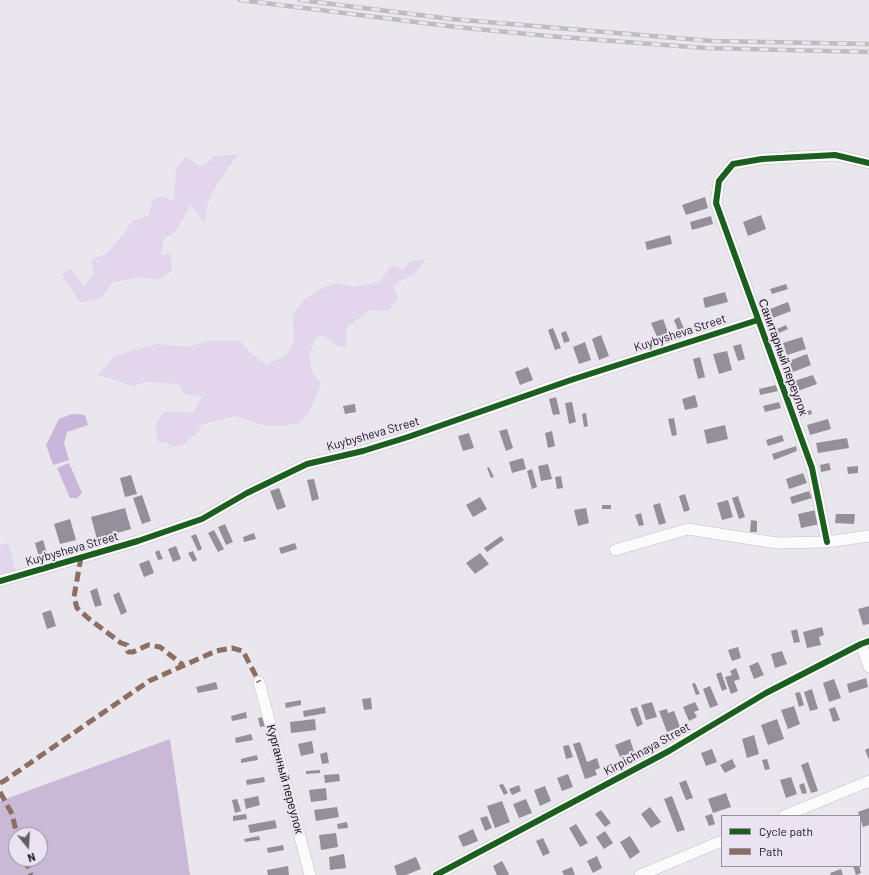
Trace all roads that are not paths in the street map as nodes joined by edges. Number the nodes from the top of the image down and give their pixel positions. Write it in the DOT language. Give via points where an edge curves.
graph roads {
  1 [pos="869,163"];
  2 [pos="758,320"];
  3 [pos="869,536"];
  4 [pos="827,542"];
  5 [pos="615,550"];
  6 [pos="0,580"];
  7 [pos="865,643"];
  8 [pos="869,667"];
  9 [pos="259,682"];
  10 [pos="869,781"];
  11 [pos="786,815"];
  12 [pos="721,842"];
  13 [pos="310,875"];
  14 [pos="436,875"];
  15 [pos="640,875"];
  1 -- 2 [label="street, Санитарный переулок" via="835,155 762,158 733,164 719,180 716,203"];
  2 -- 4 [label="street, Санитарный переулок" via="812,468"];
  2 -- 6 [label="street, Kuybysheva Street" via="571,380 408,437 307,464 246,492 202,519 138,541"];
  3 -- 4 [label="street"];
  4 -- 5 [label="street" via="777,543 688,528"];
  7 -- 8 [label="street"];
  7 -- 14 [label="street, Kirpichnaya Street" via="766,693 669,751"];
  9 -- 13 [label="street, Курганный переулок"];
  10 -- 11 [label="street"];
  12 -- 15 [label="street"];
}
